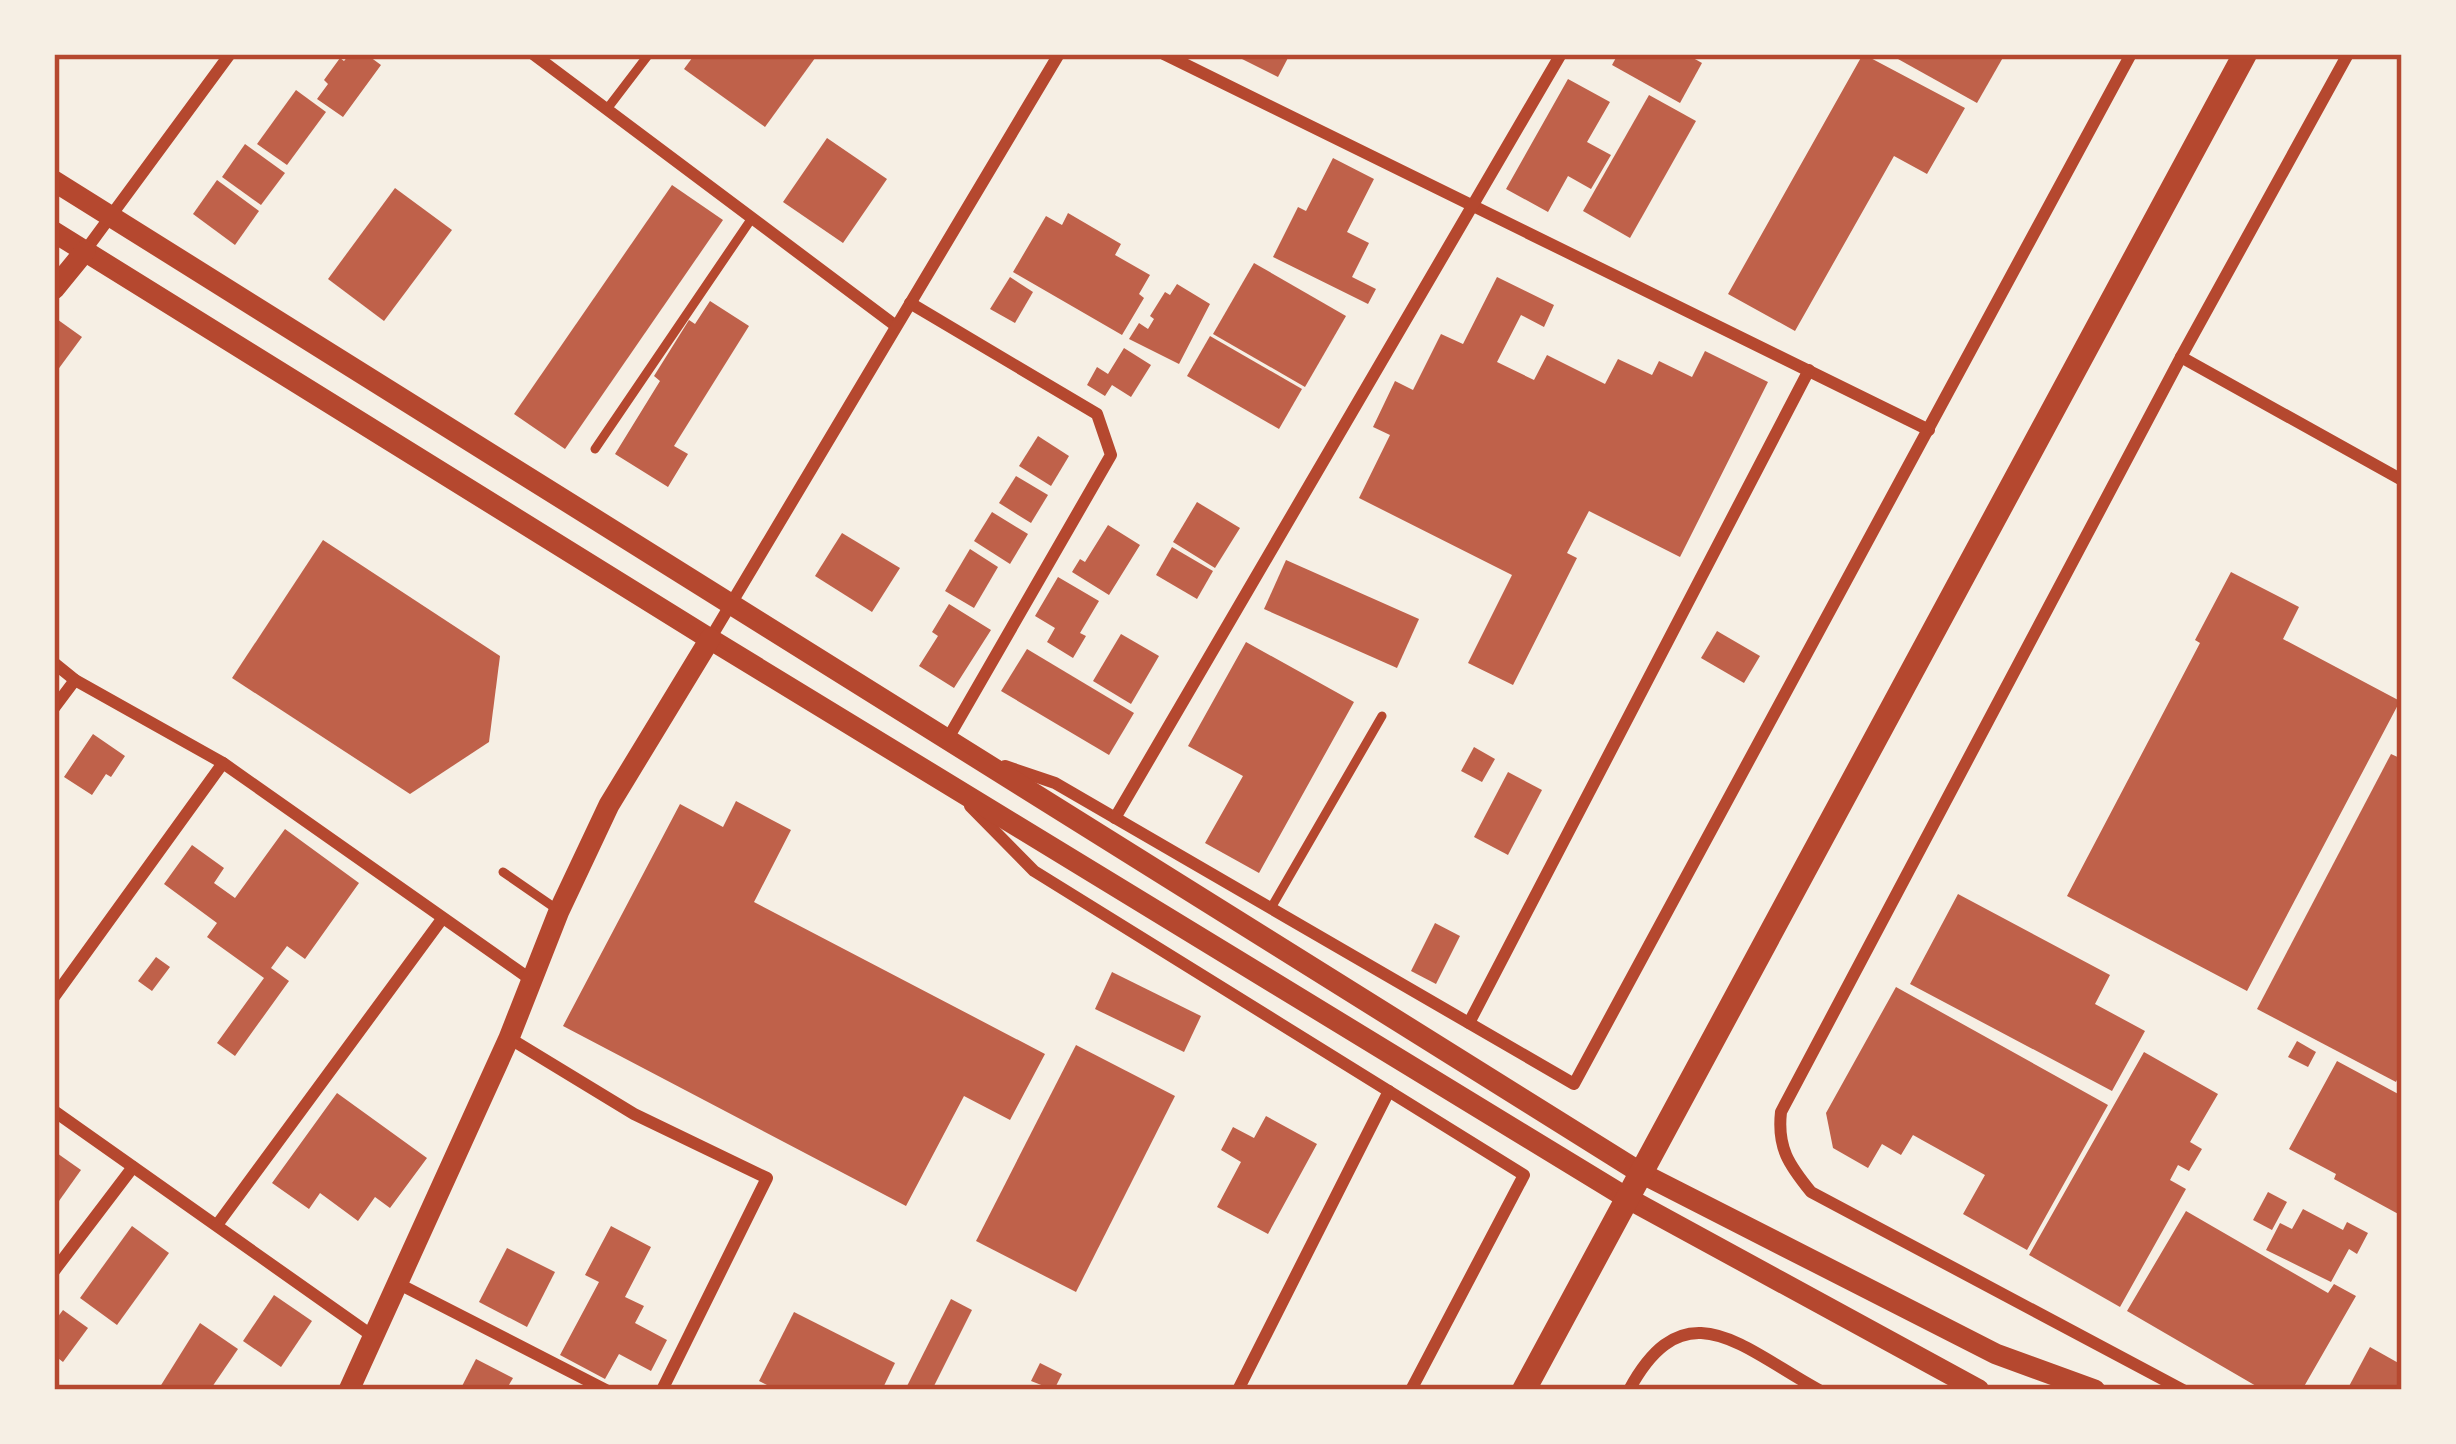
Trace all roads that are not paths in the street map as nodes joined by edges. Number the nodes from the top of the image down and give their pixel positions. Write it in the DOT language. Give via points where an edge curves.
graph roads {
  1 [pos="230,54"];
  2 [pos="533,54"];
  3 [pos="649,54"];
  4 [pos="1059,54"];
  5 [pos="1164,54"];
  6 [pos="1561,54"];
  7 [pos="2131,54"];
  8 [pos="2245,54"];
  9 [pos="2348,54"];
  10 [pos="607,110"];
  11 [pos="54,181"];
  12 [pos="1474,206"];
  13 [pos="110,216"];
  14 [pos="752,218"];
  15 [pos="54,232"];
  16 [pos="85,251"];
  17 [pos="54,289"];
  18 [pos="910,303"];
  19 [pos="896,326"];
  20 [pos="2181,357"];
  21 [pos="1809,370"];
  22 [pos="429,417"];
  23 [pos="1929,430"];
  24 [pos="596,449"];
  25 [pos="408,451"];
  26 [pos="2402,480"];
  27 [pos="730,604"];
  28 [pos="710,639"];
  29 [pos="54,663"];
  30 [pos="75,680"];
  31 [pos="54,708"];
  32 [pos="1382,716"];
  33 [pos="947,740"];
  34 [pos="975,757"];
  35 [pos="223,763"];
  36 [pos="950,784"];
  37 [pos="1115,818"];
  38 [pos="503,872"];
  39 [pos="1271,908"];
  40 [pos="559,910"];
  41 [pos="442,919"];
  42 [pos="530,980"];
  43 [pos="54,997"];
  44 [pos="1469,1023"];
  45 [pos="509,1038"];
  46 [pos="1389,1091"];
  47 [pos="54,1111"];
  48 [pos="133,1167"];
  49 [pos="1641,1173"];
  50 [pos="1627,1198"];
  51 [pos="217,1226"];
  52 [pos="54,1271"];
  53 [pos="398,1284"];
  54 [pos="374,1337"];
  55 [pos="349,1390"];
  56 [pos="606,1390"];
  57 [pos="662,1390"];
  58 [pos="1238,1390"];
  59 [pos="1412,1390"];
  60 [pos="1524,1390"];
  61 [pos="1629,1390"];
  62 [pos="1820,1390"];
  63 [pos="1979,1390"];
  64 [pos="2095,1390"];
  65 [pos="2183,1390"];
  1 -- 13 [label="street"];
  2 -- 10 [label="street"];
  3 -- 10 [label="lane"];
  4 -- 18 [label="street"];
  5 -- 12 [label="street"];
  6 -- 12 [label="street"];
  7 -- 23 [label="street"];
  8 -- 49 [label="main road"];
  9 -- 20 [label="street"];
  10 -- 14 [label="street"];
  11 -- 13 [label="street"];
  12 -- 21 [label="street"];
  12 -- 37 [label="street"];
  13 -- 16 [label="street"];
  13 -- 22 [label="street"];
  14 -- 19 [label="street"];
  14 -- 24 [label="lane"];
  15 -- 16 [label="street"];
  16 -- 17 [label="street"];
  16 -- 25 [label="street"];
  18 -- 19 [label="street"];
  18 -- 33 [label="street" via="1097,414 1111,455"];
  19 -- 27 [label="street"];
  20 -- 26 [label="street"];
  20 -- 65 [label="street" via="1781,1112 1778,1138 1811,1192"];
  21 -- 23 [label="street"];
  21 -- 44 [label="street"];
  22 -- 25 [label="street"];
  22 -- 27 [label="street"];
  23 -- 44 [label="street" via="1574,1084"];
  25 -- 28 [label="street"];
  27 -- 28 [label="street"];
  27 -- 33 [label="street"];
  28 -- 36 [label="street"];
  28 -- 40 [label="street" via="609,805"];
  29 -- 30 [label="street"];
  30 -- 31 [label="street"];
  30 -- 35 [label="street"];
  32 -- 39 [label="lane"];
  33 -- 34 [label="street"];
  34 -- 37 [label="street" via="1054,783"];
  34 -- 49 [label="street"];
  35 -- 41 [label="street"];
  35 -- 43 [label="street"];
  36 -- 46 [label="street" via="1034,871"];
  36 -- 50 [label="street"];
  37 -- 39 [label="street"];
  38 -- 40 [label="lane"];
  39 -- 44 [label="street"];
  40 -- 42 [label="street"];
  41 -- 42 [label="street"];
  41 -- 51 [label="street"];
  42 -- 45 [label="street"];
  45 -- 53 [label="street"];
  45 -- 57 [label="street" via="634,1114 767,1178"];
  46 -- 58 [label="street"];
  46 -- 59 [label="street" via="1524,1175"];
  47 -- 48 [label="street"];
  48 -- 51 [label="street"];
  48 -- 52 [label="street"];
  49 -- 50 [label="main road"];
  49 -- 64 [label="street" via="1996,1354"];
  50 -- 60 [label="main road"];
  50 -- 63 [label="street"];
  51 -- 54 [label="street"];
  53 -- 54 [label="street"];
  53 -- 56 [label="street"];
  54 -- 55 [label="street"];
  61 -- 62 [label="street" via="1658,1345 1695,1331"];
}
